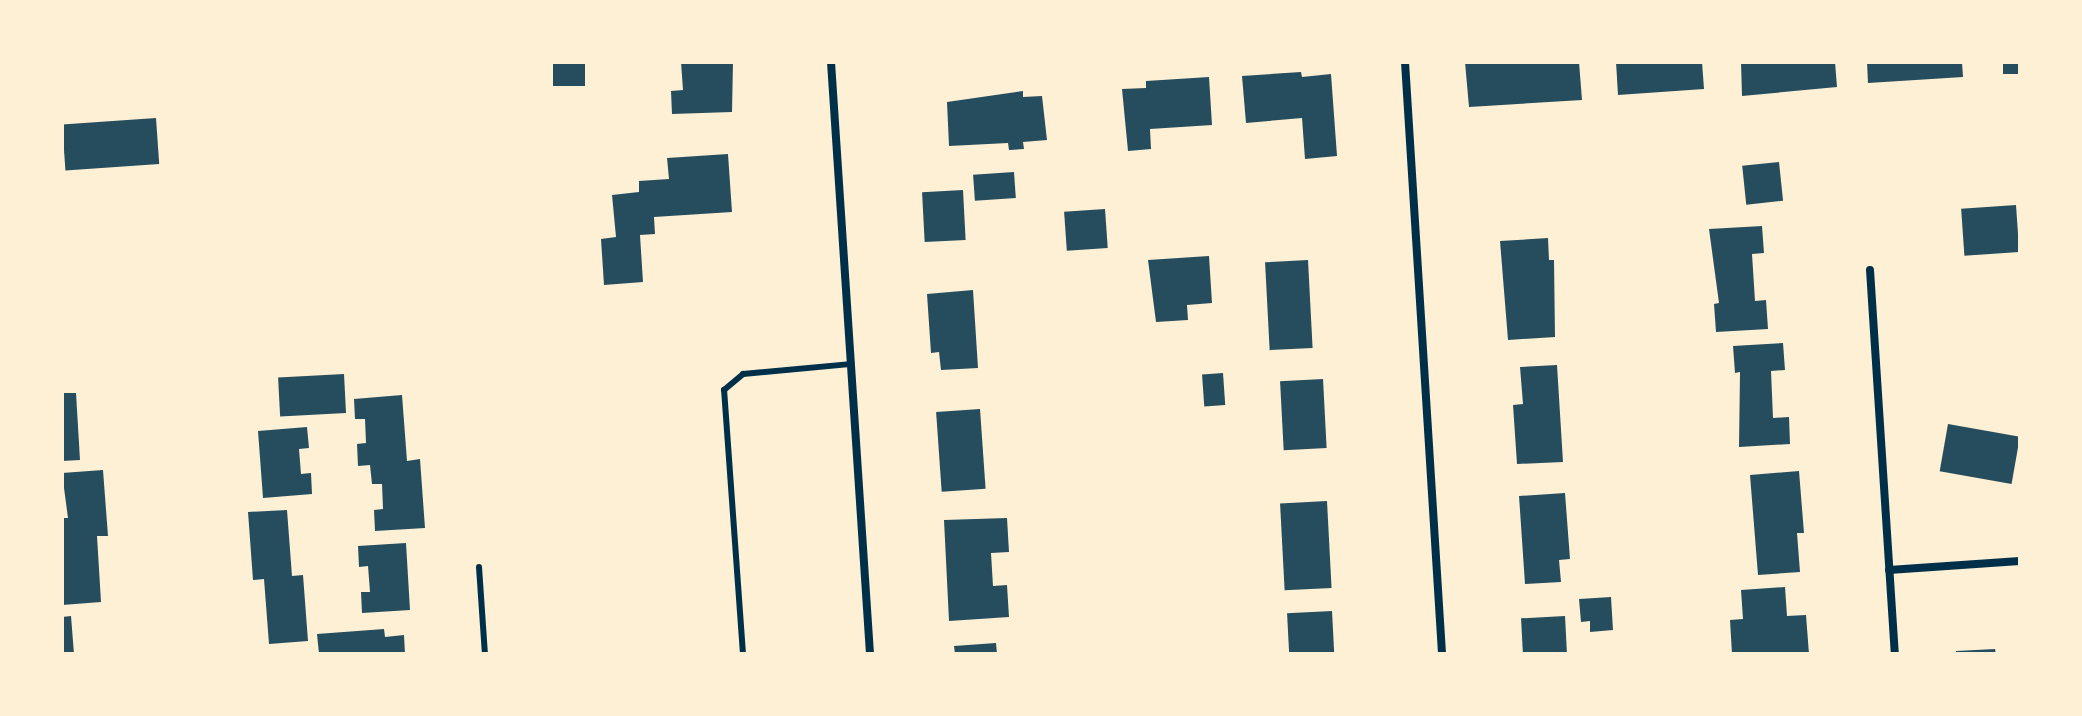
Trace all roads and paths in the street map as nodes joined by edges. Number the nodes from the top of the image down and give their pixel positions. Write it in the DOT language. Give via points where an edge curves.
graph roads {
  1 [pos="831,62"];
  2 [pos="1405,62"];
  3 [pos="1870,270"];
  4 [pos="850,364"];
  5 [pos="2020,561"];
  6 [pos="479,567"];
  7 [pos="1889,570"];
  8 [pos="485,654"];
  9 [pos="743,654"];
  10 [pos="870,654"];
  11 [pos="1442,654"];
  12 [pos="1895,654"];
  1 -- 4 [label="street"];
  2 -- 11 [label="street"];
  3 -- 7 [label="street"];
  4 -- 9 [label="lane" via="743,374 724,390"];
  4 -- 10 [label="street"];
  5 -- 7 [label="street"];
  6 -- 8 [label="lane"];
  7 -- 12 [label="street"];
}
